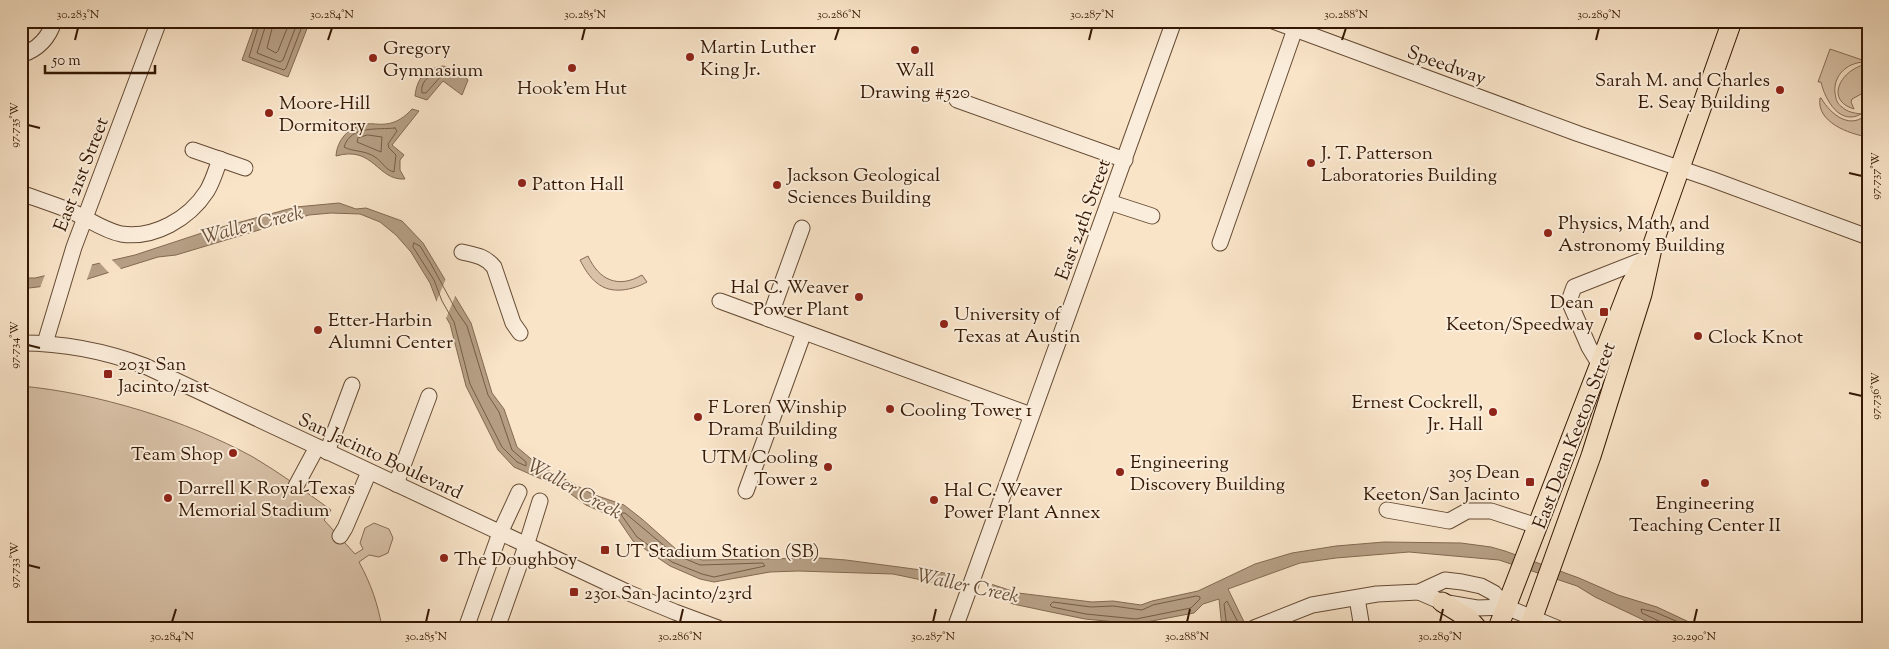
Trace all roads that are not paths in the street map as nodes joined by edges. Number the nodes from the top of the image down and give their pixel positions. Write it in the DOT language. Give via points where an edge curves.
graph roads {
  1 [pos="54,21"];
  2 [pos="159,21"];
  3 [pos="1174,21"];
  4 [pos="1732,21"];
  5 [pos="1283,24"];
  6 [pos="21,55"];
  7 [pos="958,100"];
  8 [pos="193,150"];
  9 [pos="220,159"];
  10 [pos="1125,160"];
  11 [pos="246,168"];
  12 [pos="1680,168"];
  13 [pos="21,193"];
  14 [pos="1109,202"];
  15 [pos="1152,216"];
  16 [pos="85,218"];
  17 [pos="802,228"];
  18 [pos="1868,238"];
  19 [pos="1220,243"];
  20 [pos="462,252"];
  21 [pos="1649,252"];
  22 [pos="720,301"];
  23 [pos="769,319"];
  24 [pos="804,332"];
  25 [pos="520,333"];
  26 [pos="21,343"];
  27 [pos="45,343"];
  28 [pos="1600,366"];
  29 [pos="352,386"];
  30 [pos="429,396"];
  31 [pos="1031,415"];
  32 [pos="322,449"];
  33 [pos="370,472"];
  34 [pos="396,484"];
  35 [pos="296,486"];
  36 [pos="746,491"];
  37 [pos="519,492"];
  38 [pos="540,501"];
  39 [pos="1387,510"];
  40 [pos="1537,526"];
  41 [pos="500,534"];
  42 [pos="340,536"];
  43 [pos="526,546"];
  44 [pos="1419,592"];
  45 [pos="1358,598"];
  46 [pos="1442,602"];
  47 [pos="1506,607"];
  48 [pos="957,622"];
  49 [pos="1531,623"];
  50 [pos="466,628"];
  51 [pos="497,628"];
  52 [pos="718,628"];
  53 [pos="1254,628"];
  54 [pos="1362,628"];
  55 [pos="1477,628"];
  56 [pos="1498,628"];
  57 [pos="1557,628"];
  1 -- 6 [label="street" via="50,34 40,45"];
  2 -- 16 [label="street, East 21st Street"];
  3 -- 10 [label="street, East 24th Street"];
  4 -- 12 [label="main road, East Dean Keeton Street"];
  5 -- 12 [label="street, Speedway"];
  5 -- 19 [label="street"];
  7 -- 10 [label="street"];
  8 -- 9 [label="street"];
  9 -- 11 [label="street"];
  9 -- 16 [label="street" via="206,193 187,213 166,227 146,234 122,234"];
  10 -- 14 [label="street, East 24th Street"];
  12 -- 18 [label="street"];
  12 -- 21 [label="main road, East Dean Keeton Street"];
  13 -- 16 [label="street"];
  14 -- 15 [label="street"];
  14 -- 31 [label="street, East 24th Street"];
  16 -- 27 [label="street, East 21st Street"];
  17 -- 23 [label="street"];
  20 -- 25 [label="street" via="480,256 494,267 513,323"];
  21 -- 28 [label="main road, East Dean Keeton Street" via="1630,286"];
  21 -- 28 [label="street" via="1574,287 1568,301"];
  21 -- 49 [label="main road, East Dean Keeton Street" via="1642,294 1591,456"];
  22 -- 23 [label="street"];
  23 -- 24 [label="street"];
  24 -- 31 [label="street"];
  24 -- 36 [label="street"];
  26 -- 27 [label="street, San Jacinto Boulevard"];
  27 -- 32 [label="street, San Jacinto Boulevard" via="98,351 136,363"];
  28 -- 40 [label="main road, East Dean Keeton Street"];
  29 -- 32 [label="street"];
  30 -- 34 [label="street"];
  31 -- 48 [label="street, East 24th Street"];
  32 -- 33 [label="street, San Jacinto Boulevard"];
  32 -- 35 [label="street"];
  33 -- 34 [label="street, San Jacinto Boulevard"];
  33 -- 42 [label="street"];
  34 -- 41 [label="street, San Jacinto Boulevard"];
  37 -- 41 [label="street"];
  38 -- 43 [label="street"];
  39 -- 40 [label="street" via="1449,521 1466,511 1491,511"];
  40 -- 47 [label="main road, East Dean Keeton Street"];
  41 -- 43 [label="street, San Jacinto Boulevard"];
  41 -- 50 [label="street"];
  43 -- 51 [label="street"];
  43 -- 52 [label="street, San Jacinto Boulevard"];
  44 -- 45 [label="street"];
  44 -- 46 [label="street"];
  44 -- 47 [label="street" via="1445,580 1462,582 1494,592"];
  45 -- 53 [label="street" via="1312,605"];
  45 -- 54 [label="street"];
  46 -- 47 [label="street" via="1478,608"];
  46 -- 55 [label="main road" via="1468,618"];
  47 -- 49 [label="street"];
  47 -- 56 [label="main road, East Dean Keeton Street"];
  49 -- 57 [label="street"];
}
